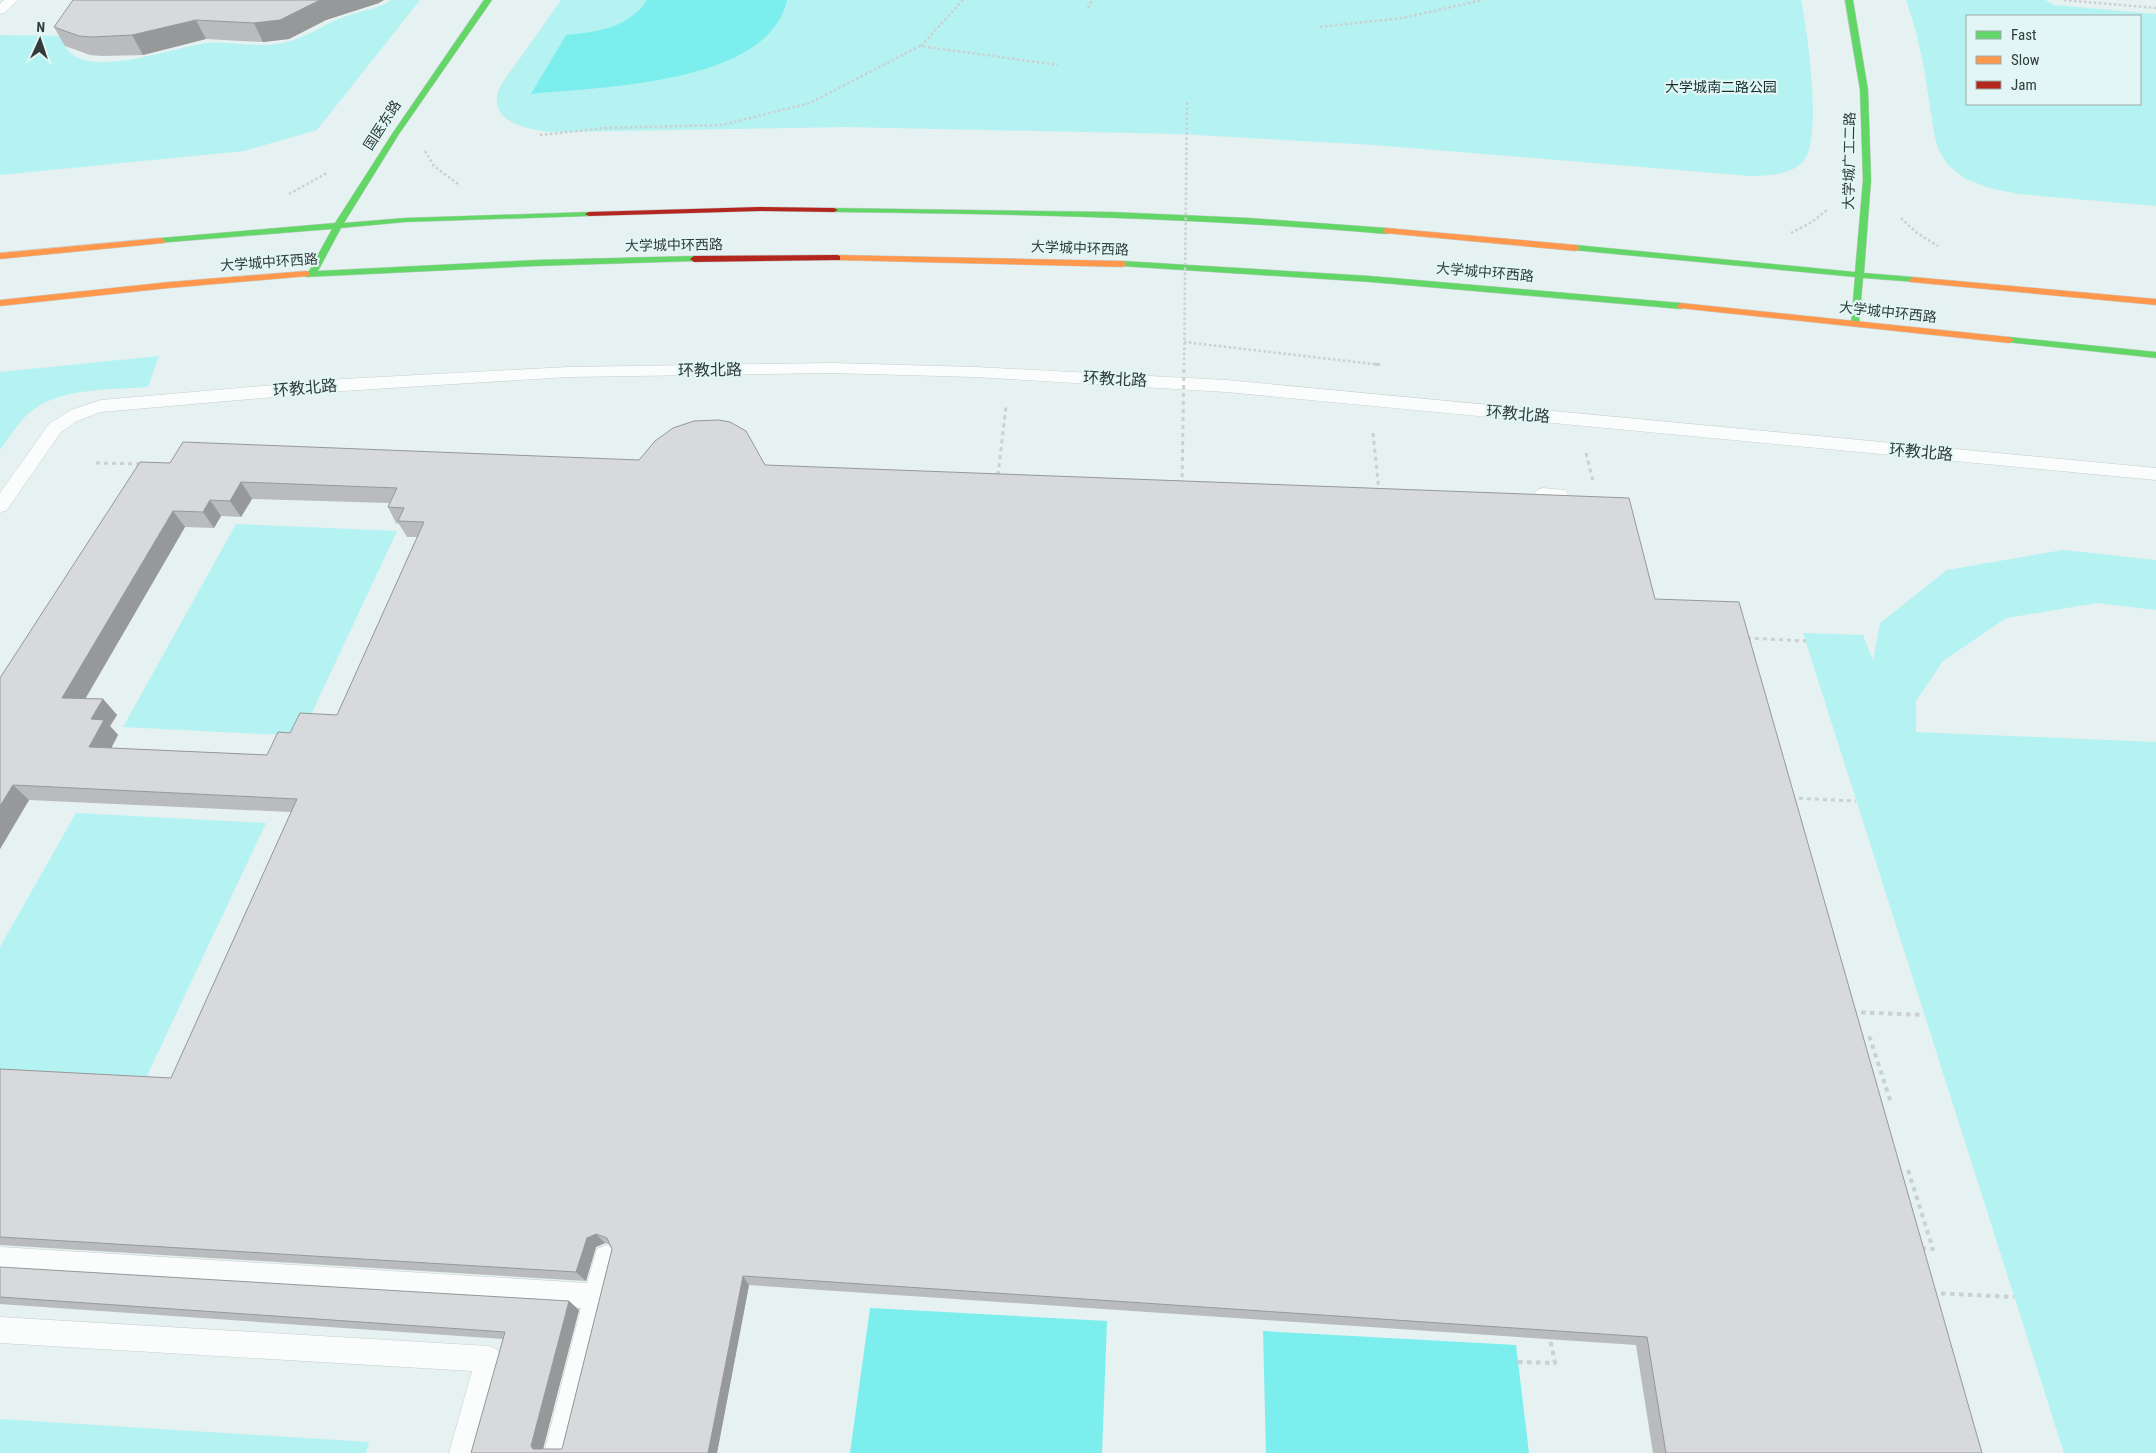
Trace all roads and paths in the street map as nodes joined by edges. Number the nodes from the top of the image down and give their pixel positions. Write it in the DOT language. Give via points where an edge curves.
graph roads {
  1 [pos="12,0"];
  2 [pos="488,0"];
  3 [pos="964,0"];
  4 [pos="1092,0"];
  5 [pos="1483,0"];
  6 [pos="1849,0"];
  7 [pos="2064,0"];
  8 [pos="1088,8"];
  9 [pos="2156,8"];
  10 [pos="1,10"];
  11 [pos="1320,27"];
  12 [pos="920,46"];
  13 [pos="1058,65"];
  14 [pos="1187,102"];
  15 [pos="540,135"];
  16 [pos="331,170"];
  17 [pos="286,195"];
  18 [pos="1897,212"];
  19 [pos="336,225"];
  20 [pos="1939,247"];
  21 [pos="0,256"];
  22 [pos="312,273"];
  23 [pos="1859,273"];
  24 [pos="1179,285"];
  25 [pos="1188,286"];
  26 [pos="2156,302"];
  27 [pos="0,303"];
  28 [pos="1855,323"];
  29 [pos="1184,342"];
  30 [pos="2156,355"];
  31 [pos="1386,365"];
  32 [pos="1006,400"];
  33 [pos="1372,427"];
  34 [pos="1585,447"];
  35 [pos="96,463"];
  36 [pos="149,464"];
  37 [pos="2156,474"];
  38 [pos="997,475"];
  39 [pos="1004,475"];
  40 [pos="996,481"];
  41 [pos="1173,482"];
  42 [pos="1182,482"];
  43 [pos="1191,482"];
  44 [pos="1594,483"];
  45 [pos="1182,490"];
  46 [pos="1372,491"];
  47 [pos="1380,491"];
  48 [pos="1380,496"];
  49 [pos="0,506"];
  50 [pos="1742,638"];
  51 [pos="1806,641"];
  52 [pos="1788,798"];
  53 [pos="1856,801"];
  54 [pos="1849,1011"];
  55 [pos="1924,1015"];
  56 [pos="1854,1036"];
  57 [pos="1891,1103"];
  58 [pos="1908,1170"];
  59 [pos="1914,1248"];
  60 [pos="606,1258"];
  61 [pos="0,1260"];
  62 [pos="1924,1292"];
  63 [pos="597,1296"];
  64 [pos="2014,1297"];
  65 [pos="0,1330"];
  66 [pos="1550,1339"];
  67 [pos="1518,1362"];
  68 [pos="463,1453"];
  69 [pos="558,1453"];
  1 -- 10 [label="lane"];
  2 -- 19 [label="main road, 国医东路" via="418,97"];
  3 -- 12 [label="path"];
  4 -- 8 [label="path"];
  5 -- 11 [label="path" via="1378,23"];
  6 -- 23 [label="main road, 大学城广工二路" via="1866,121 1866,192"];
  7 -- 9 [label="path"];
  12 -- 13 [label="path"];
  12 -- 15 [label="path" via="810,103 722,125 604,128"];
  14 -- 29 [label="path, bridge"];
  16 -- 17 [label="path"];
  18 -- 20 [label="path" via="1917,233"];
  19 -- 21 [label="main road, 大学城中环西路"];
  19 -- 22 [label="main road, 国医东路"];
  19 -- 23 [label="main road, 大学城中环西路" via="751,209 1080,213 1345,227"];
  22 -- 27 [label="main road, 大学城中环西路" via="171,284"];
  22 -- 28 [label="main road, 大学城中环西路" via="542,262 692,259 860,258 1103,264 1256,270 1442,284"];
  23 -- 26 [label="main road, 大学城中环西路"];
  23 -- 28 [label="main road, 大学城广工二路"];
  24 -- 25 [label="path"];
  28 -- 30 [label="main road, 大学城中环西路"];
  29 -- 31 [label="path"];
  29 -- 42 [label="path, bridge"];
  32 -- 38 [label="path"];
  33 -- 47 [label="path"];
  34 -- 44 [label="path"];
  35 -- 36 [label="path"];
  37 -- 49 [label="lane, 环教北路" via="1226,386 937,370 759,369 568,372 343,385 101,406 61,423"];
  38 -- 39 [label="path"];
  38 -- 40 [label="path"];
  41 -- 42 [label="path"];
  42 -- 43 [label="path"];
  42 -- 45 [label="path, bridge"];
  46 -- 47 [label="path"];
  47 -- 48 [label="path"];
  50 -- 51 [label="path"];
  52 -- 53 [label="path"];
  54 -- 55 [label="path"];
  56 -- 57 [label="path" via="1870,1038"];
  58 -- 59 [label="path" via="1933,1249"];
  60 -- 63 [label="lane"];
  61 -- 63 [label="lane"];
  62 -- 64 [label="path"];
  63 -- 69 [label="lane"];
  65 -- 68 [label="lane" via="489,1359"];
  66 -- 67 [label="path" via="1555,1363"];
}
